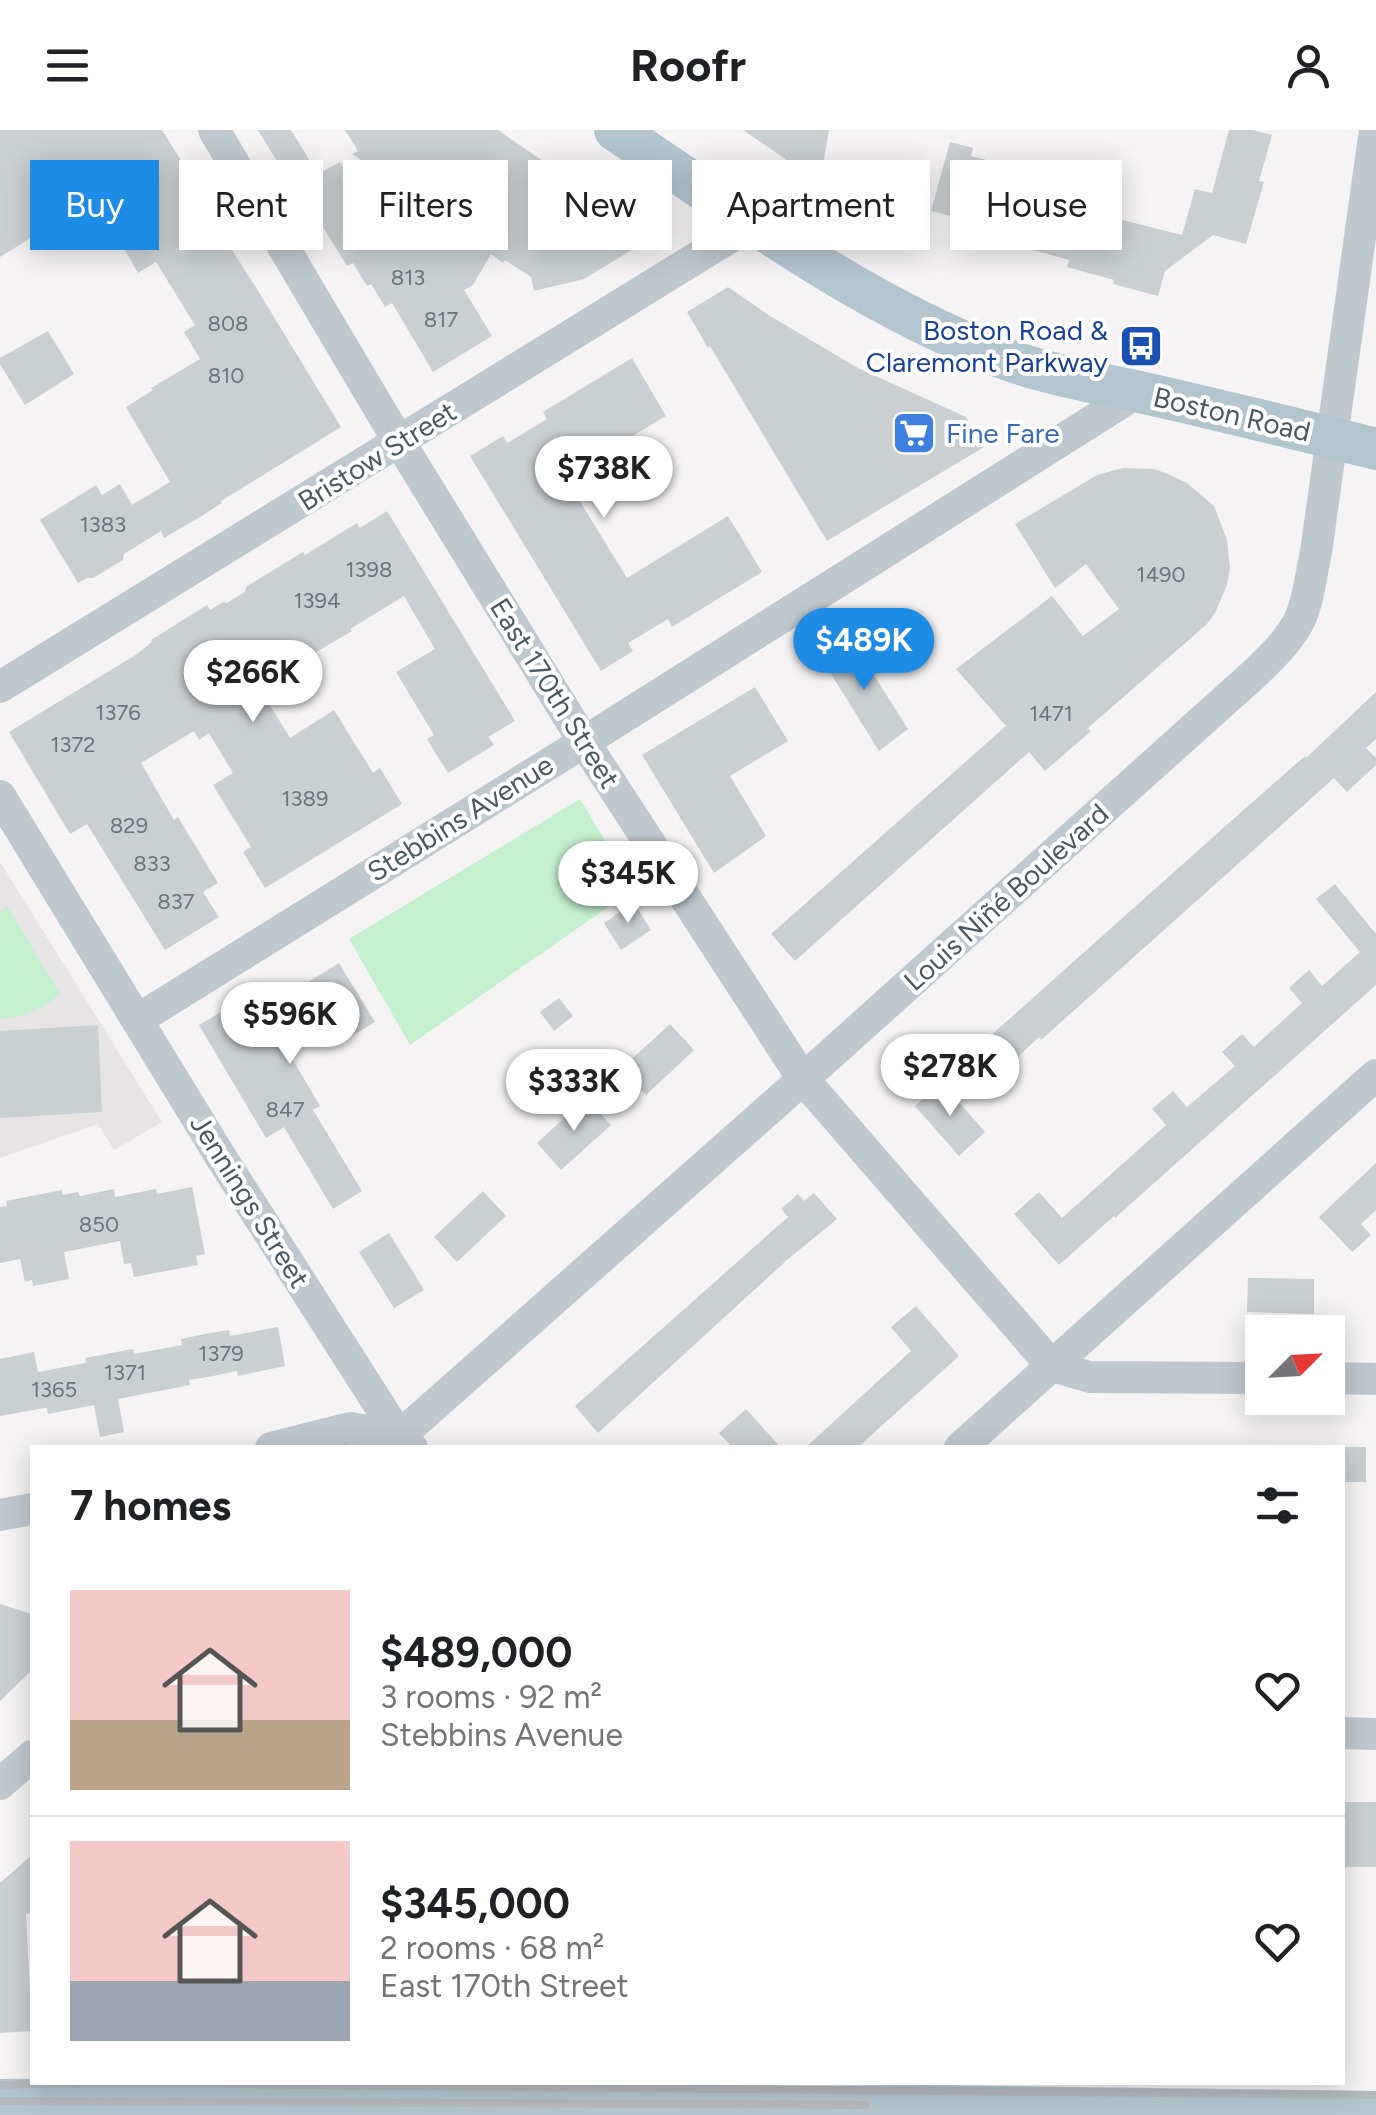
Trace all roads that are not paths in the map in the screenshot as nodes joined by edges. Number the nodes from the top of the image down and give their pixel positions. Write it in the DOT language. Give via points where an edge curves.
graph roads {
  1 [pos="214,130"];
  2 [pos="615,130"];
  3 [pos="1375,130"];
  4 [pos="692,182"];
  5 [pos="709,250"];
  6 [pos="797,250"];
  7 [pos="1138,392"];
  8 [pos="1333,438"];
  9 [pos="400,442"];
  10 [pos="1376,449"];
  11 [pos="0,687"];
  12 [pos="584,742"];
  13 [pos="0,796"];
  14 [pos="136,1020"];
  15 [pos="1376,1075"];
  16 [pos="804,1079"];
  17 [pos="1052,1366"];
  18 [pos="1245,1378"];
  19 [pos="1345,1378"];
  20 [pos="1376,1378"];
  21 [pos="399,1444"];
  22 [pos="284,1445"];
  23 [pos="963,1445"];
  24 [pos="30,1509"];
  25 [pos="0,1515"];
  26 [pos="1345,1734"];
  27 [pos="1376,1734"];
  28 [pos="30,1758"];
  29 [pos="0,1784"];
  30 [pos="0,2100"];
  31 [pos="716,2101"];
  32 [pos="1376,2112"];
  1 -- 9 [label="street, East 170th Street"];
  2 -- 4 [label="main road, Boston Road"];
  3 -- 8 [label="street, Louis Niñé Boulevard"];
  5 -- 9 [label="street, Bristow Street"];
  6 -- 7 [label="main road, Boston Road" via="949,336 1052,374"];
  7 -- 8 [label="main road, Boston Road"];
  7 -- 12 [label="street, Stebbins Avenue"];
  8 -- 10 [label="main road, Boston Road"];
  8 -- 16 [label="street, Louis Niñé Boulevard" via="1307,597 1300,620 1274,654"];
  9 -- 11 [label="street, Bristow Street"];
  9 -- 12 [label="street, East 170th Street"];
  12 -- 14 [label="street, Stebbins Avenue"];
  12 -- 16 [label="street, East 170th Street"];
  13 -- 14 [label="street, Jennings Street"];
  14 -- 21 [label="street, Jennings Street"];
  15 -- 17 [label="street"];
  16 -- 17 [label="street, East 170th Street"];
  16 -- 21 [label="street, Louis Niñé Boulevard"];
  17 -- 18 [label="street" via="1090,1377"];
  17 -- 23 [label="street"];
  19 -- 20 [label="street"];
  21 -- 22 [label="street" via="350,1428"];
  24 -- 25 [label="street"];
  26 -- 27 [label="street"];
  28 -- 29 [label="street"];
  30 -- 31 [label="main road" via="668,2108"];
  31 -- 32 [label="main road"];
}
